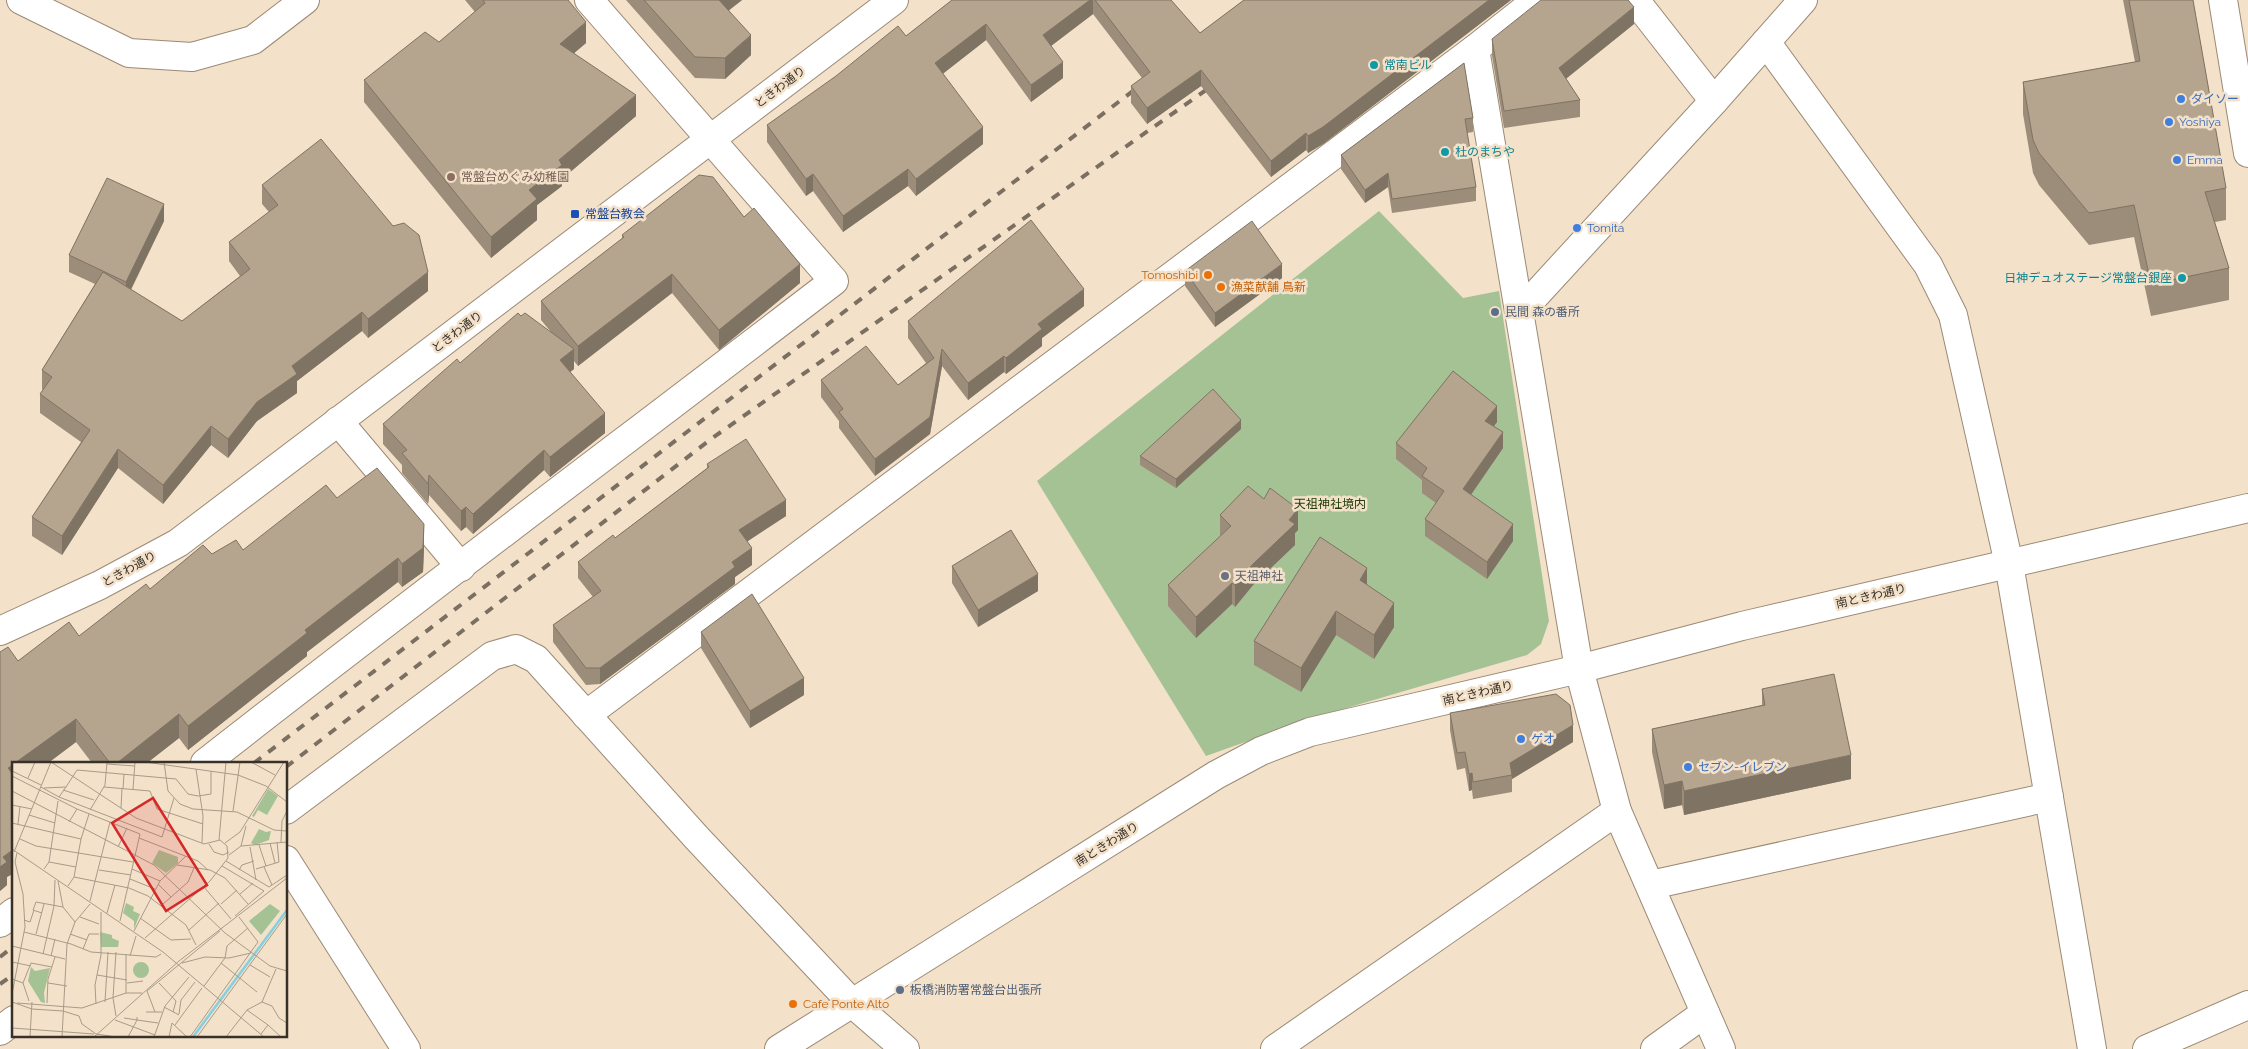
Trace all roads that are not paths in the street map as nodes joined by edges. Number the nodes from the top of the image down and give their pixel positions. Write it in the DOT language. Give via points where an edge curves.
graph roads {
  1 [pos="21,0"];
  2 [pos="305,0"];
  3 [pos="589,0"];
  4 [pos="894,0"];
  5 [pos="1537,0"];
  6 [pos="1635,0"];
  7 [pos="1803,0"];
  8 [pos="2223,0"];
  9 [pos="1766,42"];
  10 [pos="1475,49"];
  11 [pos="2241,70"];
  12 [pos="1714,101"];
  13 [pos="711,140"];
  14 [pos="2248,153"];
  15 [pos="1518,313"];
  16 [pos="338,421"];
  17 [pos="2248,508"];
  18 [pos="2009,564"];
  19 [pos="461,568"];
  20 [pos="0,631"];
  21 [pos="1579,669"];
  22 [pos="586,715"];
  23 [pos="206,762"];
  24 [pos="2049,797"];
  25 [pos="288,809"];
  26 [pos="1617,811"];
  27 [pos="288,863"];
  28 [pos="1651,885"];
  29 [pos="12,914"];
  30 [pos="0,923"];
  31 [pos="852,1003"];
  32 [pos="2248,1005"];
  33 [pos="1705,1013"];
  34 [pos="12,1021"];
  35 [pos="0,1030"];
  36 [pos="406,1049"];
  37 [pos="779,1049"];
  38 [pos="904,1049"];
  39 [pos="1275,1049"];
  40 [pos="1655,1049"];
  41 [pos="1721,1049"];
  42 [pos="2092,1049"];
  43 [pos="2147,1049"];
  1 -- 2 [label="street" via="129,53 192,57 253,40"];
  3 -- 13 [label="street"];
  4 -- 13 [label="street, ときわ通り"];
  5 -- 10 [label="street"];
  6 -- 12 [label="street"];
  7 -- 9 [label="street"];
  8 -- 11 [label="street"];
  9 -- 12 [label="street"];
  9 -- 18 [label="street" via="1928,265 1953,315"];
  10 -- 15 [label="street"];
  10 -- 22 [label="street"];
  11 -- 14 [label="street"];
  12 -- 15 [label="street"];
  13 -- 16 [label="street, ときわ通り"];
  13 -- 19 [label="street" via="834,281"];
  15 -- 21 [label="street"];
  16 -- 19 [label="street"];
  16 -- 20 [label="street, ときわ通り" via="178,543 100,585"];
  17 -- 18 [label="street, 南ときわ通り"];
  18 -- 21 [label="street, 南ときわ通り" via="1742,626"];
  18 -- 24 [label="street"];
  19 -- 23 [label="street" via="342,655"];
  21 -- 26 [label="street"];
  21 -- 31 [label="street, 南ときわ通り" via="1310,732 1261,751 1216,775"];
  22 -- 25 [label="street" via="536,660 516,649 492,656"];
  22 -- 31 [label="street"];
  24 -- 28 [label="street"];
  24 -- 42 [label="street"];
  26 -- 28 [label="street"];
  26 -- 39 [label="street"];
  27 -- 36 [label="street"];
  28 -- 33 [label="street"];
  29 -- 30 [label="street"];
  31 -- 37 [label="street, 南ときわ通り"];
  31 -- 38 [label="street"];
  32 -- 43 [label="street"];
  33 -- 40 [label="street"];
  33 -- 41 [label="street"];
  34 -- 35 [label="street"];
}
